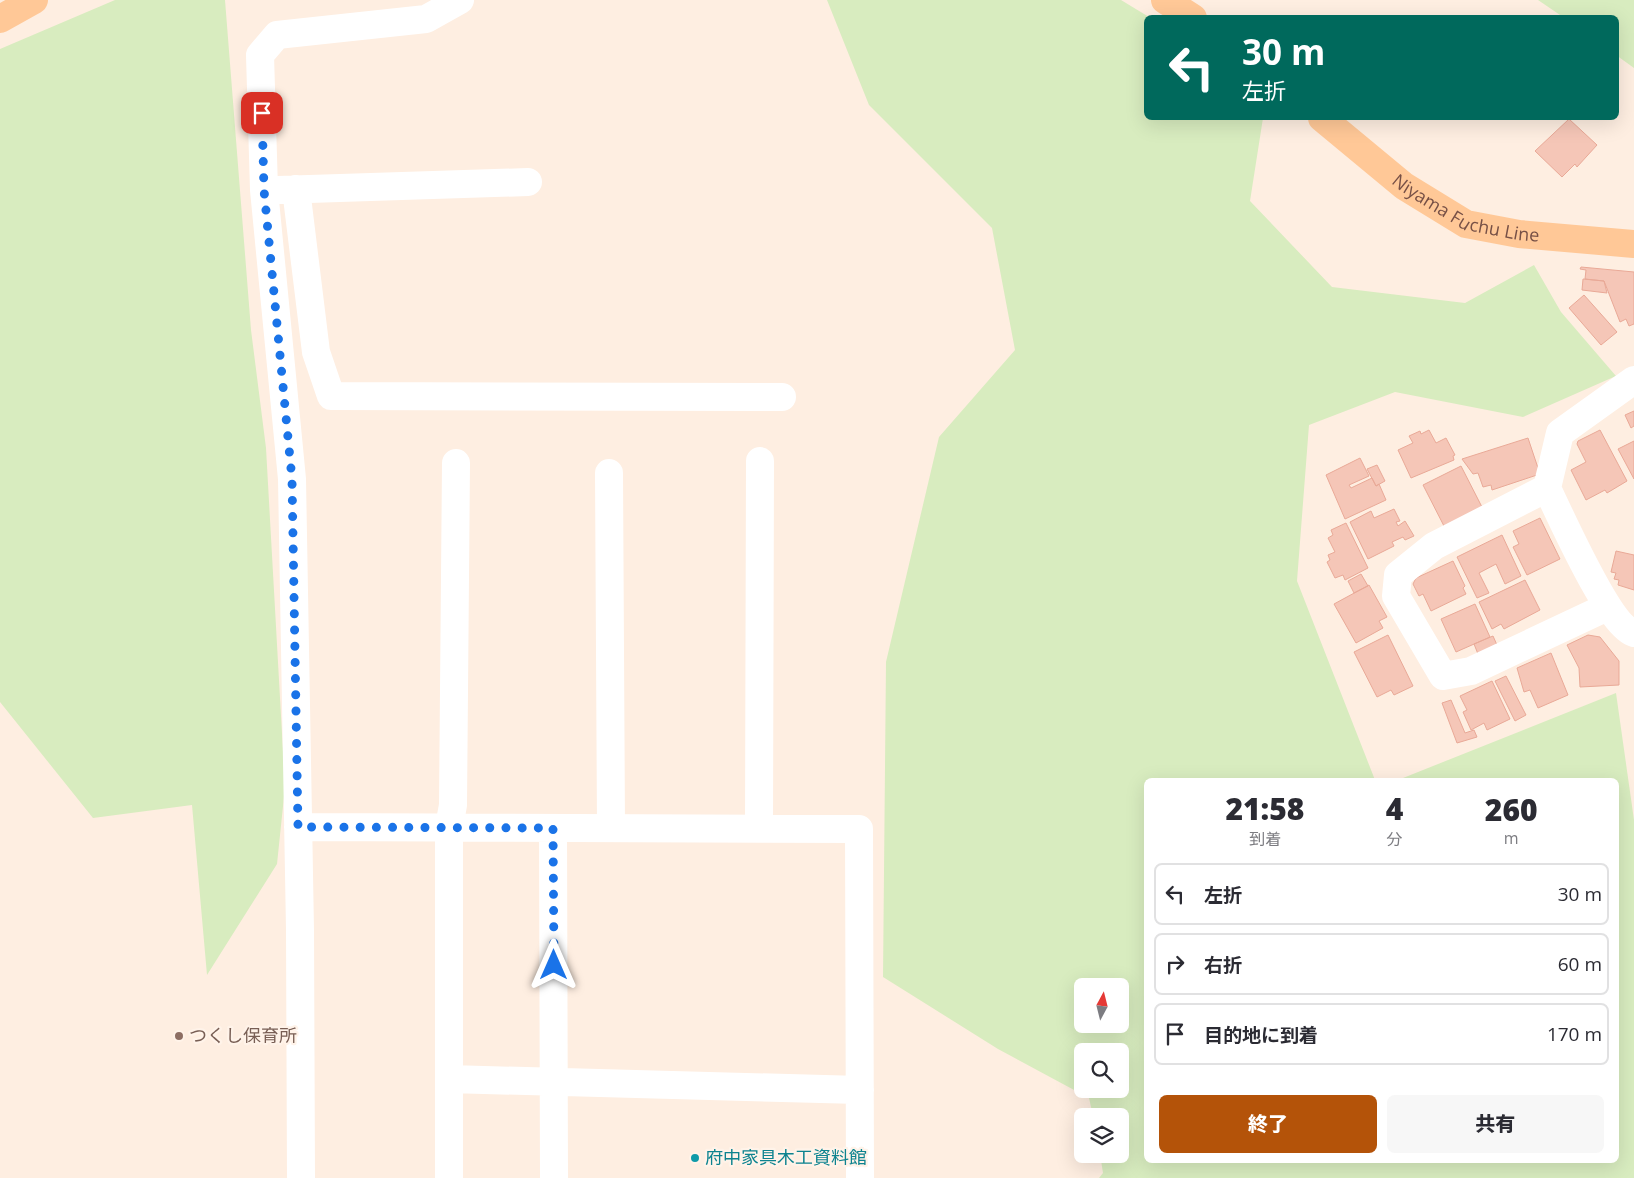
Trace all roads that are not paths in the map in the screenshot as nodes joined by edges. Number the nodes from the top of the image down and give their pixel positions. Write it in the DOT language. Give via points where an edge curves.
graph roads {
  1 [pos="34,0"];
  2 [pos="460,0"];
  3 [pos="1165,0"];
  4 [pos="1189,15"];
  5 [pos="0,19"];
  6 [pos="1324,120"];
  7 [pos="528,182"];
  8 [pos="296,189"];
  9 [pos="264,190"];
  10 [pos="1634,244"];
  11 [pos="1634,380"];
  12 [pos="782,397"];
  13 [pos="760,461"];
  14 [pos="456,463"];
  15 [pos="609,473"];
  16 [pos="1547,488"];
  17 [pos="1607,607"];
  18 [pos="1634,633"];
  19 [pos="298,827"];
  20 [pos="449,827"];
  21 [pos="553,828"];
  22 [pos="611,828"];
  23 [pos="759,828"];
  24 [pos="449,1079"];
  25 [pos="554,1082"];
  26 [pos="860,1090"];
  27 [pos="301,1178"];
  28 [pos="449,1178"];
  29 [pos="554,1178"];
  30 [pos="860,1178"];
  1 -- 5 [label="main road"];
  2 -- 9 [label="street" via="426,19 277,35 260,55"];
  3 -- 4 [label="main road"];
  6 -- 10 [label="main road, Niyama Fuchu Line" via="1404,186 1466,224 1519,234"];
  7 -- 8 [label="street"];
  8 -- 9 [label="street"];
  8 -- 12 [label="street" via="316,352 332,396"];
  9 -- 19 [label="street" via="292,479"];
  11 -- 16 [label="street" via="1560,433"];
  13 -- 23 [label="street"];
  14 -- 20 [label="street" via="454,804"];
  15 -- 22 [label="street"];
  16 -- 17 [label="street"];
  16 -- 17 [label="street" via="1434,546 1398,576 1396,596 1443,676 1472,671"];
  17 -- 18 [label="street" via="1628,631"];
  19 -- 20 [label="street"];
  19 -- 27 [label="street"];
  20 -- 21 [label="street"];
  20 -- 24 [label="street"];
  21 -- 22 [label="street"];
  21 -- 25 [label="street"];
  22 -- 23 [label="street"];
  23 -- 26 [label="street" via="859,829"];
  24 -- 25 [label="street"];
  24 -- 28 [label="street"];
  25 -- 26 [label="street"];
  25 -- 29 [label="street"];
  26 -- 30 [label="street"];
}
